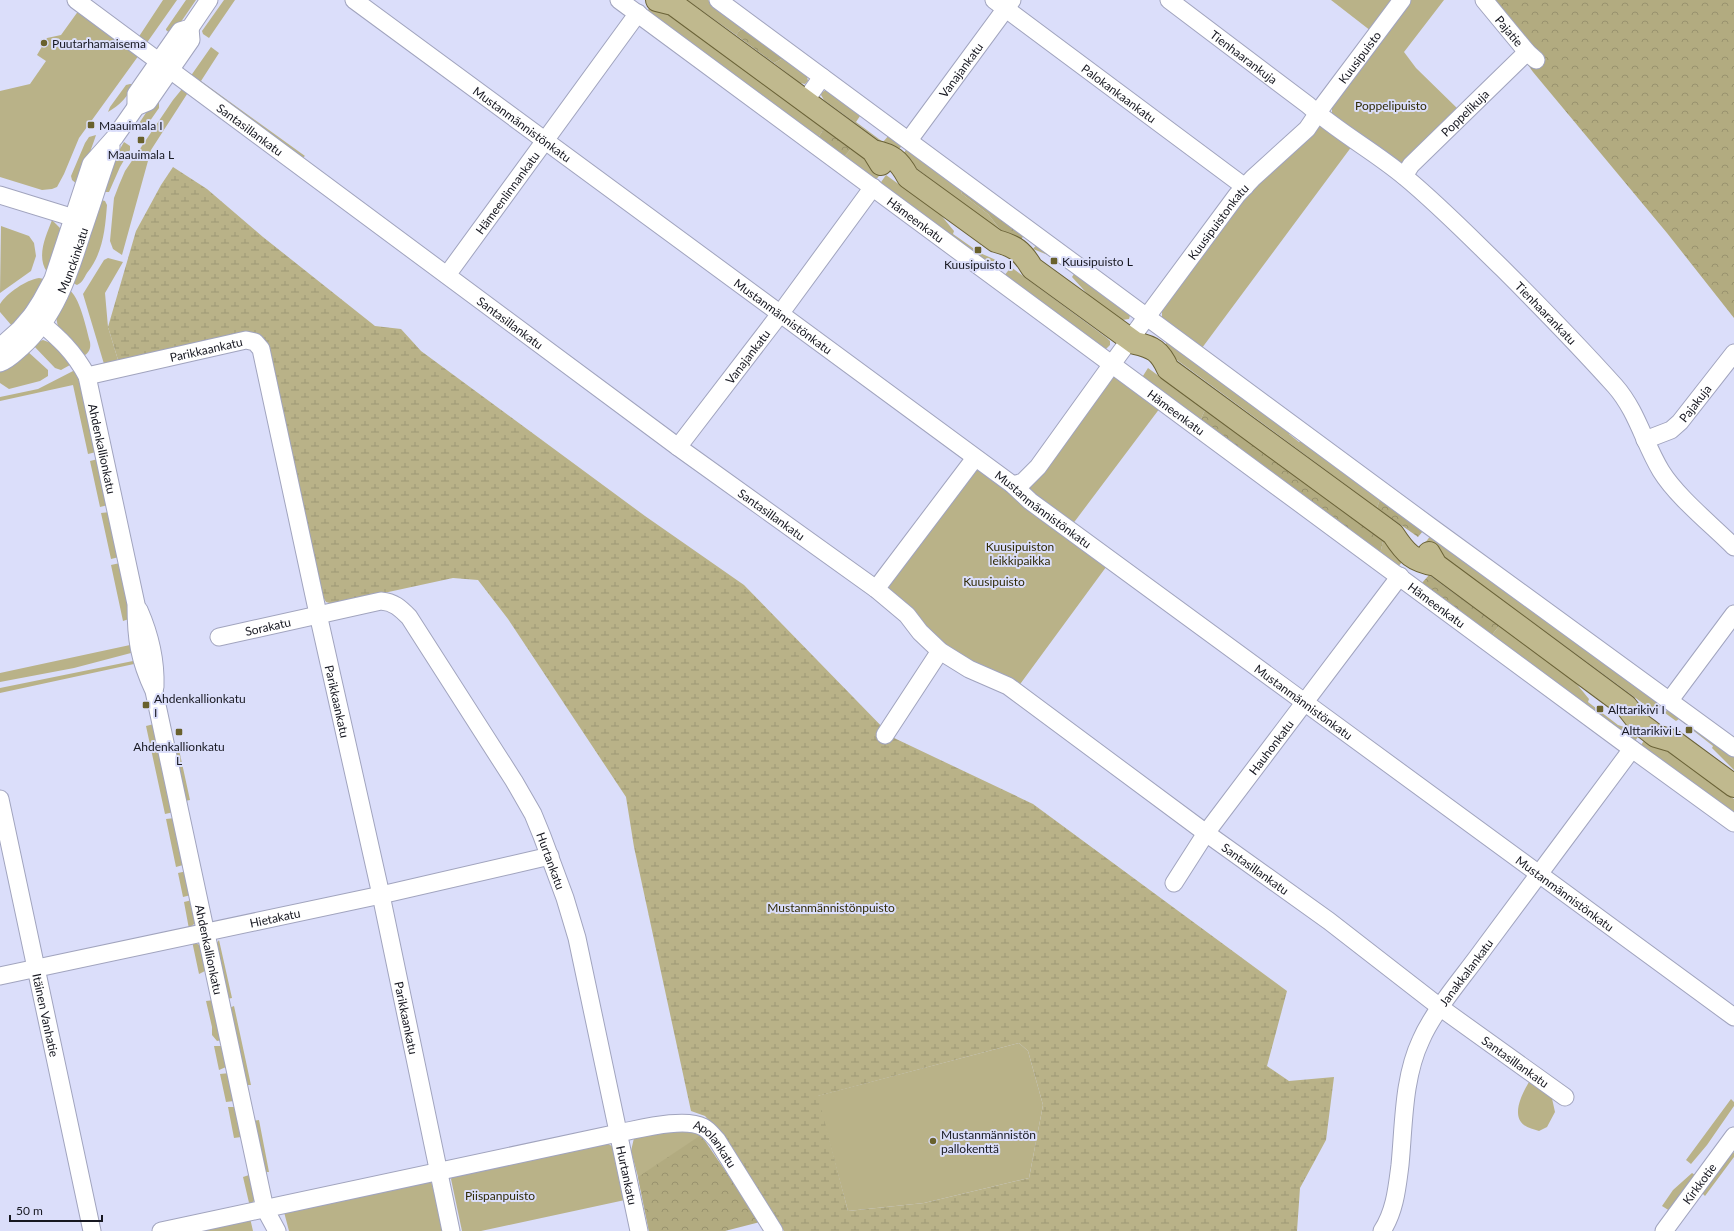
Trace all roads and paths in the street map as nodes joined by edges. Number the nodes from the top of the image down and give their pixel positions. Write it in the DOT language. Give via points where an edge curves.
graph roads {
  1 [pos="76,0"];
  2 [pos="210,0"];
  3 [pos="354,0"];
  4 [pos="619,0"];
  5 [pos="718,0"];
  6 [pos="1169,0"];
  7 [pos="1402,0"];
  8 [pos="1484,0"];
  9 [pos="667,1"];
  10 [pos="1004,3"];
  11 [pos="638,13"];
  12 [pos="1532,56"];
  13 [pos="164,66"];
  14 [pos="822,77"];
  15 [pos="805,101"];
  16 [pos="1318,114"];
  17 [pos="545,140"];
  18 [pos="909,140"];
  19 [pos="1404,176"];
  20 [pos="1245,186"];
  21 [pos="873,187"];
  22 [pos="0,195"];
  23 [pos="79,220"];
  24 [pos="447,275"];
  25 [pos="780,314"];
  26 [pos="1148,316"];
  27 [pos="37,320"];
  28 [pos="1132,342"];
  29 [pos="0,347"];
  30 [pos="1734,352"];
  31 [pos="0,363"];
  32 [pos="1112,364"];
  33 [pos="87,376"];
  34 [pos="1645,440"];
  35 [pos="678,447"];
  36 [pos="975,458"];
  37 [pos="1013,485"];
  38 [pos="1734,547"];
  39 [pos="1400,576"];
  40 [pos="876,589"];
  41 [pos="318,614"];
  42 [pos="1734,614"];
  43 [pos="218,637"];
  44 [pos="940,651"];
  45 [pos="1670,700"];
  46 [pos="1304,701"];
  47 [pos="885,735"];
  48 [pos="1734,748"];
  49 [pos="1632,750"];
  50 [pos="1734,786"];
  51 [pos="0,800"];
  52 [pos="1734,823"];
  53 [pos="1206,833"];
  54 [pos="550,856"];
  55 [pos="1538,874"];
  56 [pos="1174,883"];
  57 [pos="381,895"];
  58 [pos="206,932"];
  59 [pos="36,968"];
  60 [pos="0,976"];
  61 [pos="1441,1008"];
  62 [pos="1734,1017"];
  63 [pos="1565,1097"];
  64 [pos="618,1133"];
  65 [pos="1734,1136"];
  66 [pos="438,1172"];
  67 [pos="265,1209"];
  68 [pos="92,1231"];
  69 [pos="161,1231"];
  70 [pos="264,1231"];
  71 [pos="276,1231"];
  72 [pos="451,1231"];
  73 [pos="639,1231"];
  74 [pos="774,1231"];
  75 [pos="1382,1231"];
  76 [pos="1664,1231"];
  1 -- 13 [label="street, Santasillankatu"];
  2 -- 13 [label="street, Munckinkatu" via="190,28 180,31"];
  3 -- 17 [label="street, Mustanmännistönkatu"];
  4 -- 11 [label="street, Hämeenkatu"];
  5 -- 14 [label="street"];
  6 -- 16 [label="street, Tienhaarankuja"];
  7 -- 16 [label="street, Kuusipuisto"];
  8 -- 12 [label="street, Pajatie"];
  9 -- 15 [label="main road"];
  10 -- 18 [label="street, Vanajankatu"];
  10 -- 20 [label="street, Palokankaankatu"];
  11 -- 17 [label="street, Hämeenlinnankatu"];
  11 -- 21 [label="street, Hämeenkatu"];
  12 -- 19 [label="street, Poppelikuja" via="1411,165"];
  13 -- 23 [label="street, Munckinkatu" via="148,102 136,107 115,137 91,164"];
  13 -- 24 [label="street, Santasillankatu"];
  14 -- 15 [label="street"];
  14 -- 18 [label="street"];
  15 -- 28 [label="main road" via="873,151 888,154 902,164 908,177 996,241 1011,245 1025,256 1032,268"];
  16 -- 19 [label="street, Tienhaarankatu"];
  16 -- 20 [label="street, Kuusipuistonkatu" via="1307,129"];
  17 -- 24 [label="street, Hämeenlinnankatu"];
  17 -- 25 [label="street, Mustanmännistönkatu"];
  18 -- 26 [label="street"];
  19 -- 34 [label="street, Tienhaarankatu" via="1441,208 1539,305 1616,387 1633,411"];
  20 -- 26 [label="street, Kuusipuistonkatu"];
  21 -- 25 [label="street, Vanajankatu"];
  21 -- 32 [label="street, Hämeenkatu"];
  22 -- 23 [label="street"];
  23 -- 27 [label="street, Munckinkatu" via="41,301"];
  24 -- 35 [label="street, Santasillankatu"];
  25 -- 35 [label="street, Vanajankatu"];
  25 -- 36 [label="street, Mustanmännistönkatu"];
  26 -- 28 [label="street, Kuusipuistonkatu"];
  26 -- 45 [label="street"];
  27 -- 29 [label="street, Munckinkatu" via="20,329"];
  27 -- 31 [label="street, Munckinkatu" via="16,353"];
  27 -- 33 [label="street, Ahdenkallionkatu" via="69,348"];
  28 -- 32 [label="street"];
  28 -- 50 [label="main road" via="1149,346 1163,356 1168,369 1393,534 1411,538 1428,551 1436,565 1626,706 1648,714 1663,725 1673,741"];
  30 -- 34 [label="street, Pajakuja" via="1680,422 1671,430"];
  32 -- 37 [label="street" via="1033,474 1023,482"];
  32 -- 39 [label="street, Hämeenkatu"];
  33 -- 41 [label="street, Parikkaankatu" via="246,340 254,342 261,349"];
  33 -- 58 [label="street, Ahdenkallionkatu" via="136,604 148,631 154,660 154,691"];
  34 -- 38 [label="street, Tienhaarankatu" via="1662,473"];
  35 -- 40 [label="street, Santasillankatu"];
  36 -- 37 [label="street, Mustanmännistönkatu"];
  36 -- 40 [label="street"];
  37 -- 46 [label="street, Mustanmännistönkatu" via="1030,501"];
  39 -- 46 [label="street, Hauhonkatu"];
  39 -- 49 [label="street, Hämeenkatu"];
  40 -- 44 [label="street, Santasillankatu" via="907,615"];
  41 -- 43 [label="street, Sorakatu"];
  41 -- 54 [label="street, Hurtankatu" via="381,601 400,607 514,781 533,814"];
  41 -- 57 [label="street, Parikkaankatu"];
  42 -- 45 [label="street"];
  44 -- 47 [label="street"];
  44 -- 53 [label="street, Santasillankatu" via="969,669 1008,686"];
  45 -- 48 [label="street"];
  46 -- 53 [label="street, Hauhonkatu"];
  46 -- 55 [label="street, Mustanmännistönkatu"];
  49 -- 52 [label="street, Hämeenkatu"];
  49 -- 55 [label="street, Janakkalankatu"];
  51 -- 59 [label="street, Itäinen Vanhatie"];
  53 -- 56 [label="street, Hauhonkatu"];
  53 -- 61 [label="street, Santasillankatu" via="1329,921"];
  54 -- 57 [label="street, Hietakatu"];
  54 -- 64 [label="street, Hurtankatu" via="576,938"];
  55 -- 61 [label="street, Janakkalankatu"];
  55 -- 62 [label="street, Mustanmännistönkatu"];
  57 -- 58 [label="street, Hietakatu"];
  57 -- 66 [label="street, Parikkaankatu"];
  58 -- 59 [label="street, Hietakatu"];
  58 -- 67 [label="street, Ahdenkallionkatu"];
  59 -- 60 [label="street, Hietakatu"];
  59 -- 68 [label="street, Itäinen Vanhatie"];
  61 -- 63 [label="street, Santasillankatu"];
  61 -- 75 [label="street, Janakkalankatu" via="1421,1039 1413,1061 1408,1080 1397,1190 1393,1209"];
  64 -- 66 [label="street"];
  64 -- 73 [label="street, Hurtankatu"];
  64 -- 74 [label="street, Apolankatu" via="682,1123 697,1124 705,1128 717,1140"];
  65 -- 76 [label="street, Kirkkotie"];
  66 -- 67 [label="street"];
  66 -- 72 [label="street, Parikkaankatu"];
  67 -- 69 [label="street"];
  67 -- 70 [label="street, Ahdenkallionkatu"];
  67 -- 71 [label="street, Ahdenkallionkatu"];
}
